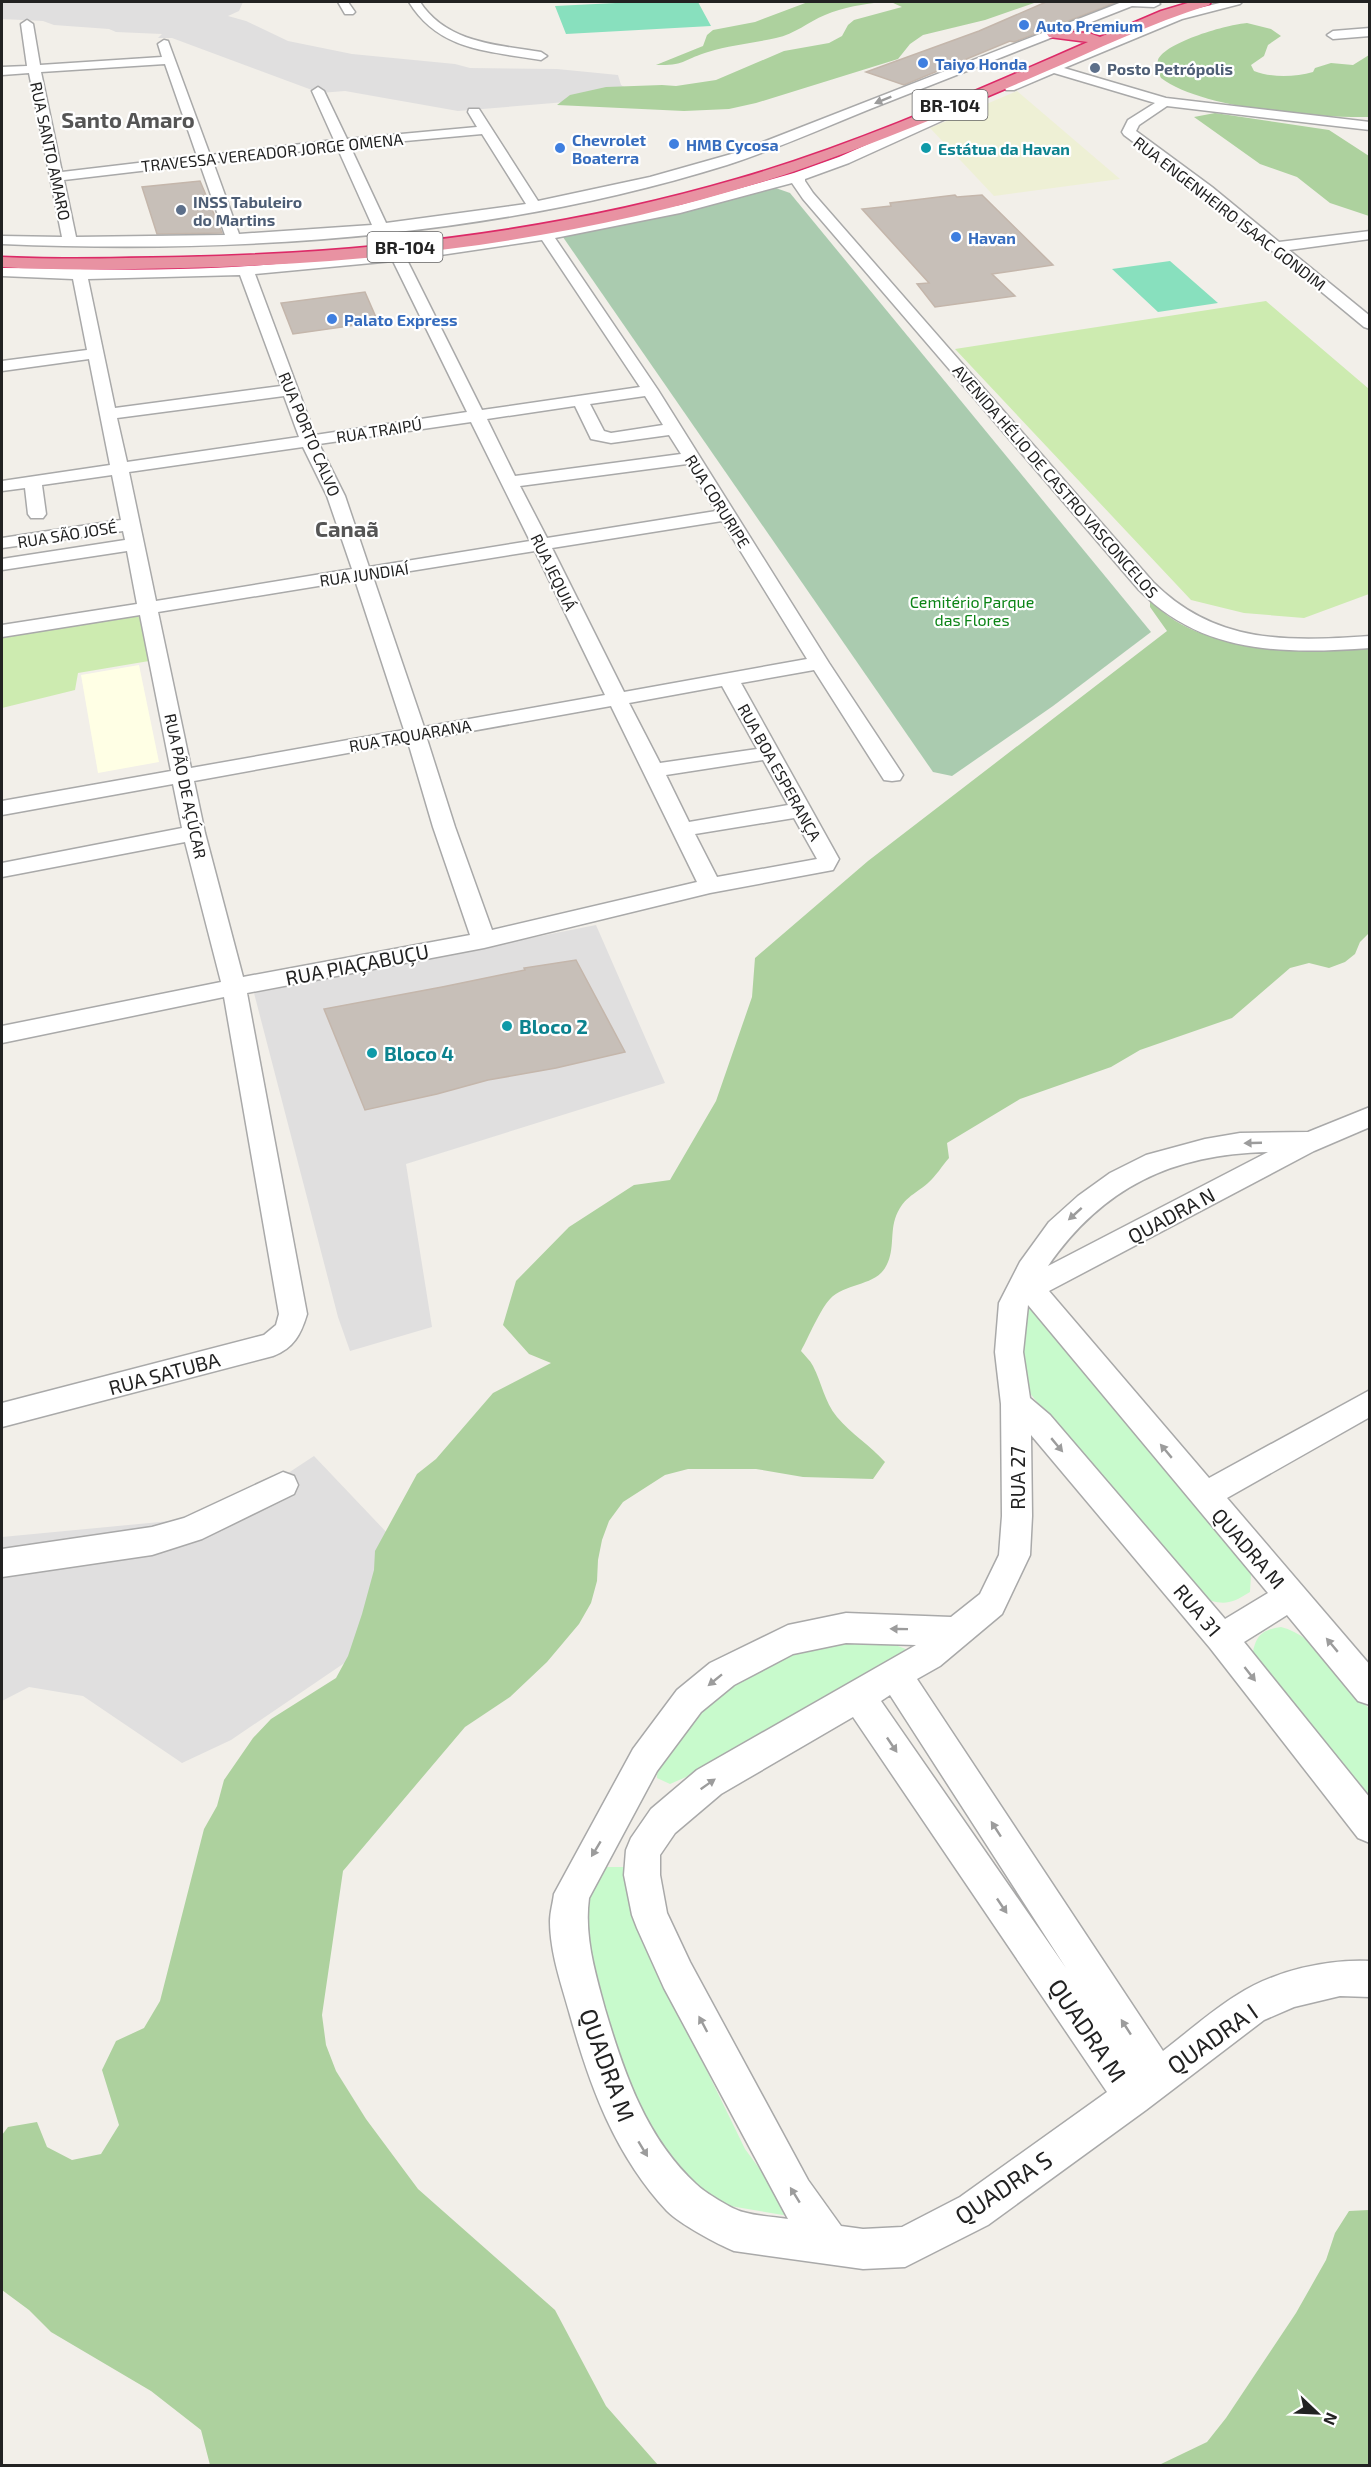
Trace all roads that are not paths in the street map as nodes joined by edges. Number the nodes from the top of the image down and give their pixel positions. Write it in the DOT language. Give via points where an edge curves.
graph roads {
  1 [pos="415,2"];
  2 [pos="1132,2"];
  3 [pos="1204,2"];
  4 [pos="1236,2"];
  5 [pos="1157,3"];
  6 [pos="27,24"];
  7 [pos="1370,33"];
  8 [pos="1060,34"];
  9 [pos="1333,34"];
  10 [pos="164,44"];
  11 [pos="1100,46"];
  12 [pos="541,56"];
  13 [pos="169,60"];
  14 [pos="34,69"];
  15 [pos="1053,69"];
  16 [pos="2,71"];
  17 [pos="318,91"];
  18 [pos="1165,102"];
  19 [pos="949,108"];
  20 [pos="474,112"];
  21 [pos="1370,126"];
  22 [pos="486,130"];
  23 [pos="341,143"];
  24 [pos="205,159"];
  25 [pos="58,177"];
  26 [pos="798,177"];
  27 [pos="781,182"];
  28 [pos="808,196"];
  29 [pos="535,207"];
  30 [pos="382,230"];
  31 [pos="544,232"];
  32 [pos="1370,235"];
  33 [pos="2,240"];
  34 [pos="234,240"];
  35 [pos="70,242"];
  36 [pos="2,247"];
  37 [pos="1276,247"];
  38 [pos="398,257"];
  39 [pos="2,262"];
  40 [pos="246,271"];
  41 [pos="2,272"];
  42 [pos="79,273"];
  43 [pos="1360,299"];
  44 [pos="1342,302"];
  45 [pos="1370,324"];
  46 [pos="97,353"];
  47 [pos="2,366"];
  48 [pos="290,390"];
  49 [pos="650,390"];
  50 [pos="580,400"];
  51 [pos="107,414"];
  52 [pos="476,416"];
  53 [pos="672,429"];
  54 [pos="309,441"];
  55 [pos="692,458"];
  56 [pos="120,469"];
  57 [pos="33,482"];
  58 [pos="510,482"];
  59 [pos="2,486"];
  60 [pos="37,514"];
  61 [pos="726,515"];
  62 [pos="134,534"];
  63 [pos="2,543"];
  64 [pos="541,545"];
  65 [pos="2,565"];
  66 [pos="363,575"];
  67 [pos="149,607"];
  68 [pos="2,631"];
  69 [pos="1370,642"];
  70 [pos="819,663"];
  71 [pos="729,680"];
  72 [pos="617,700"];
  73 [pos="417,734"];
  74 [pos="770,753"];
  75 [pos="652,771"];
  76 [pos="182,776"];
  77 [pos="892,776"];
  78 [pos="2,808"];
  79 [pos="801,810"];
  80 [pos="681,830"];
  81 [pos="194,833"];
  82 [pos="826,864"];
  83 [pos="2,870"];
  84 [pos="710,886"];
  85 [pos="484,940"];
  86 [pos="234,987"];
  87 [pos="2,1035"];
  88 [pos="1370,1116"];
  89 [pos="1311,1142"];
  90 [pos="1024,1287"];
  91 [pos="292,1298"];
  92 [pos="1370,1402"];
  93 [pos="1016,1404"];
  94 [pos="2,1415"];
  95 [pos="283,1485"];
  96 [pos="1204,1496"];
  97 [pos="2,1563"];
  98 [pos="1291,1596"];
  99 [pos="957,1632"];
  100 [pos="1221,1638"];
  101 [pos="894,1676"];
  102 [pos="1370,1690"];
  103 [pos="859,1697"];
  104 [pos="626,1799"];
  105 [pos="663,1821"];
  106 [pos="1370,1826"];
  107 [pos="1370,1979"];
  108 [pos="1146,2087"];
  109 [pos="829,2244"];
  1 -- 12 [label="street" via="431,24 446,34"];
  2 -- 5 [label="street"];
  2 -- 8 [label="street"];
  3 -- 11 [label="highway, BR-104" via="1166,14"];
  4 -- 11 [label="street" via="1179,16"];
  5 -- 8 [label="highway, BR-104"];
  6 -- 14 [label="street, RUA SANTO AMARO"];
  7 -- 9 [label="street"];
  8 -- 11 [label="highway" via="1089,38"];
  8 -- 29 [label="street, one-way" via="693,172"];
  8 -- 36 [label="highway, BR-104" via="918,98 772,155 699,179 576,208 427,232 292,246"];
  10 -- 13 [label="street"];
  11 -- 15 [label="street"];
  11 -- 19 [label="highway, BR-104"];
  13 -- 14 [label="street"];
  13 -- 24 [label="street"];
  14 -- 16 [label="street"];
  14 -- 25 [label="street, RUA SANTO AMARO"];
  15 -- 18 [label="street"];
  15 -- 19 [label="street"];
  17 -- 23 [label="street"];
  18 -- 21 [label="street"];
  18 -- 37 [label="street, RUA ENGENHEIRO ISAAC GONDIM" via="1133,123 1129,132"];
  19 -- 26 [label="street" via="861,153"];
  19 -- 31 [label="highway, BR-104" via="745,182"];
  20 -- 22 [label="street"];
  22 -- 23 [label="street, TRAVESSA VEREADOR JORGE OMENA"];
  22 -- 29 [label="street"];
  23 -- 24 [label="street, TRAVESSA VEREADOR JORGE OMENA"];
  23 -- 30 [label="street"];
  24 -- 25 [label="street, TRAVESSA VEREADOR JORGE OMENA"];
  24 -- 34 [label="street"];
  25 -- 35 [label="street, RUA SANTO AMARO"];
  26 -- 27 [label="street"];
  26 -- 28 [label="street, AVENIDA HÉLIO DE CASTRO VASCONCELOS"];
  27 -- 28 [label="street, AVENIDA HÉLIO DE CASTRO VASCONCELOS"];
  27 -- 31 [label="street" via="651,216"];
  28 -- 69 [label="street, AVENIDA HÉLIO DE CASTRO VASCONCELOS" via="1170,609 1208,628 1279,644"];
  29 -- 30 [label="street"];
  30 -- 34 [label="street"];
  31 -- 38 [label="street"];
  31 -- 39 [label="highway, BR-104" via="286,259"];
  31 -- 49 [label="street, RUA CORURIPE"];
  32 -- 37 [label="street"];
  33 -- 35 [label="street"];
  34 -- 35 [label="street"];
  37 -- 44 [label="street, RUA ENGENHEIRO ISAAC GONDIM"];
  38 -- 40 [label="street"];
  38 -- 52 [label="street, RUA JEQUIÁ"];
  40 -- 42 [label="street"];
  40 -- 48 [label="street, RUA PORTO CALVO"];
  41 -- 42 [label="street"];
  42 -- 46 [label="street, RUA PÃO DE AÇÚCAR"];
  43 -- 44 [label="street"];
  44 -- 45 [label="street, RUA ENGENHEIRO ISAAC GONDIM"];
  46 -- 47 [label="street"];
  46 -- 51 [label="street, RUA PÃO DE AÇÚCAR"];
  48 -- 51 [label="street"];
  48 -- 54 [label="street, RUA PORTO CALVO"];
  49 -- 50 [label="street, RUA TRAIPÚ"];
  49 -- 53 [label="street, RUA CORURIPE"];
  50 -- 52 [label="street, RUA TRAIPÚ"];
  50 -- 53 [label="street" via="597,435 611,438"];
  51 -- 56 [label="street, RUA PÃO DE AÇÚCAR"];
  52 -- 54 [label="street, RUA TRAIPÚ"];
  52 -- 58 [label="street, RUA JEQUIÁ"];
  53 -- 55 [label="street, RUA CORURIPE"];
  54 -- 56 [label="street, RUA TRAIPÚ"];
  54 -- 66 [label="street, RUA PORTO CALVO" via="336,496"];
  55 -- 58 [label="street"];
  55 -- 61 [label="street, RUA CORURIPE"];
  56 -- 57 [label="street, RUA TRAIPÚ"];
  56 -- 62 [label="street, RUA PÃO DE AÇÚCAR"];
  57 -- 59 [label="street, RUA TRAIPÚ"];
  57 -- 60 [label="street"];
  58 -- 64 [label="street, RUA JEQUIÁ"];
  61 -- 64 [label="street, RUA JUNDIAÍ"];
  61 -- 70 [label="street, RUA CORURIPE"];
  62 -- 63 [label="street, RUA SÃO JOSÉ"];
  62 -- 65 [label="street"];
  62 -- 67 [label="street, RUA PÃO DE AÇÚCAR"];
  64 -- 66 [label="street, RUA JUNDIAÍ"];
  64 -- 72 [label="street, RUA JEQUIÁ"];
  66 -- 67 [label="street, RUA JUNDIAÍ"];
  66 -- 73 [label="street, RUA PORTO CALVO"];
  67 -- 68 [label="street, RUA JUNDIAÍ"];
  67 -- 76 [label="street, RUA PÃO DE AÇÚCAR"];
  70 -- 71 [label="street, RUA TAQUARANA"];
  70 -- 77 [label="street, RUA CORURIPE"];
  71 -- 72 [label="street, RUA TAQUARANA"];
  71 -- 74 [label="street, RUA BOA ESPERANÇA"];
  72 -- 73 [label="street, RUA TAQUARANA"];
  72 -- 75 [label="street, RUA JEQUIÁ"];
  73 -- 76 [label="street, RUA TAQUARANA"];
  73 -- 85 [label="street, RUA PORTO CALVO" via="444,827"];
  74 -- 75 [label="street"];
  74 -- 79 [label="street, RUA BOA ESPERANÇA"];
  75 -- 80 [label="street, RUA JEQUIÁ"];
  76 -- 78 [label="street, RUA TAQUARANA"];
  76 -- 81 [label="street, RUA PÃO DE AÇÚCAR"];
  79 -- 80 [label="street"];
  79 -- 82 [label="street, RUA BOA ESPERANÇA" via="828,859"];
  80 -- 84 [label="street, RUA JEQUIÁ"];
  81 -- 83 [label="street"];
  81 -- 86 [label="street, RUA PÃO DE AÇÚCAR"];
  82 -- 84 [label="street, RUA PIAÇABUÇU"];
  84 -- 85 [label="street, RUA PIAÇABUÇU"];
  85 -- 86 [label="street, RUA PIAÇABUÇU"];
  86 -- 87 [label="street, RUA PIAÇABUÇU"];
  86 -- 91 [label="street, RUA PÃO DE AÇÚCAR"];
  88 -- 89 [label="street"];
  89 -- 90 [label="street, QUADRA N"];
  89 -- 90 [label="street, one-way" via="1240,1143 1205,1149 1155,1162 1119,1180 1059,1229"];
  90 -- 93 [label="street, RUA 27" via="1009,1352"];
  96 -- 90 [label="street, one-way"];
  91 -- 94 [label="street, RUA SATUBA" via="291,1324 273,1344"];
  92 -- 96 [label="street, QUADRA M"];
  93 -- 99 [label="street, RUA 27" via="1014,1555 991,1604"];
  93 -- 100 [label="street, RUA 31, one-way" via="1040,1424"];
  95 -- 97 [label="street" via="190,1529 152,1540"];
  96 -- 98 [label="street, QUADRA M"];
  98 -- 100 [label="street"];
  102 -- 98 [label="street, QUADRA M, one-way"];
  99 -- 101 [label="street"];
  99 -- 104 [label="street, QUADRA M, one-way" via="846,1628 788,1640 722,1674 689,1701 645,1760"];
  100 -- 106 [label="street, RUA 31, one-way"];
  101 -- 103 [label="street"];
  108 -- 101 [label="street, QUADRA M, one-way"];
  105 -- 103 [label="street, one-way" via="709,1782"];
  103 -- 108 [label="street, QUADRA M, one-way"];
  104 -- 105 [label="street"];
  104 -- 109 [label="street, QUADRA M, one-way" via="572,1894 568,1921 576,1971 619,2107 647,2156 683,2199 734,2231"];
  109 -- 105 [label="street, one-way" via="794,2194 677,1975 650,1915 642,1875 643,1850"];
  107 -- 108 [label="street, QUADRA I" via="1340,1978 1292,1989 1251,2007"];
  108 -- 109 [label="street, QUADRA S" via="974,2211 905,2247 863,2250"];
}
